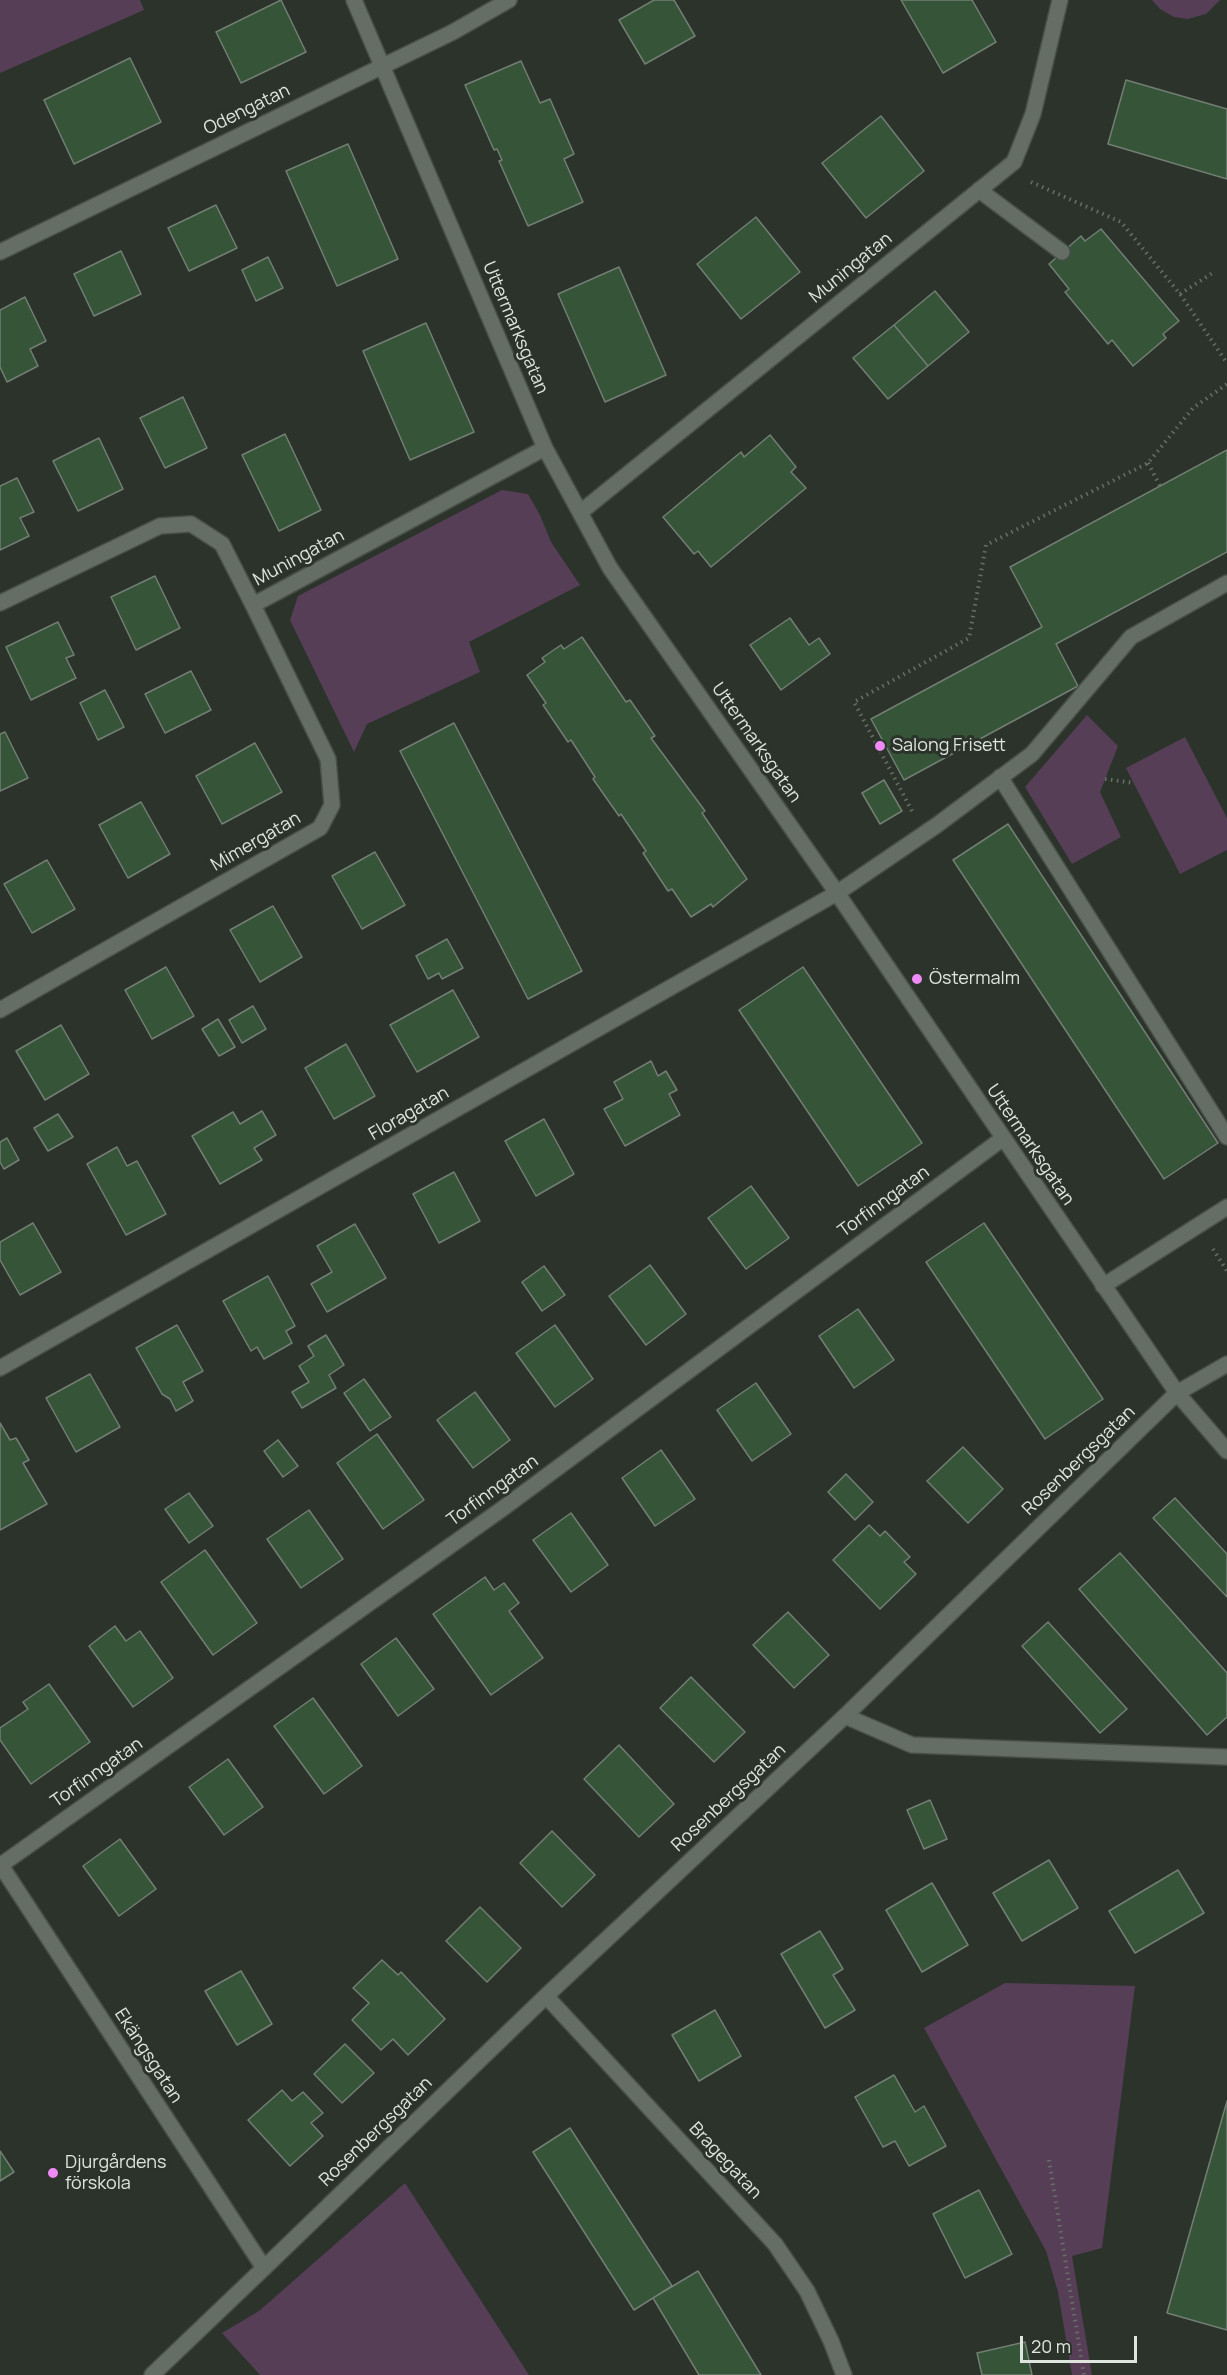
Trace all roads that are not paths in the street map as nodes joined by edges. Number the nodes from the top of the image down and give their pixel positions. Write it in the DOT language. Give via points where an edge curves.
graph roads {
  1 [pos="354,0"];
  2 [pos="509,0"];
  3 [pos="1060,0"];
  4 [pos="382,66"];
  5 [pos="979,190"];
  6 [pos="0,252"];
  7 [pos="1062,252"];
  8 [pos="545,448"];
  9 [pos="582,511"];
  10 [pos="1227,583"];
  11 [pos="0,603"];
  12 [pos="253,605"];
  13 [pos="1000,777"];
  14 [pos="837,893"];
  15 [pos="0,1010"];
  16 [pos="1227,1137"];
  17 [pos="1002,1139"];
  18 [pos="1227,1207"];
  19 [pos="1103,1286"];
  20 [pos="1227,1364"];
  21 [pos="0,1368"];
  22 [pos="1177,1393"];
  23 [pos="1227,1451"];
  24 [pos="845,1716"];
  25 [pos="1227,1757"];
  26 [pos="0,1865"];
  27 [pos="546,1996"];
  28 [pos="264,2268"];
  29 [pos="152,2375"];
  30 [pos="844,2375"];
  1 -- 4 [label="street, Uttermarksgatan"];
  2 -- 4 [label="street, Odengatan"];
  3 -- 5 [label="street, Muningatan" via="1034,114 1014,162"];
  4 -- 6 [label="street, Odengatan"];
  4 -- 8 [label="street, Uttermarksgatan"];
  5 -- 7 [label="street"];
  5 -- 9 [label="street, Muningatan"];
  8 -- 9 [label="street, Uttermarksgatan"];
  8 -- 12 [label="street, Muningatan"];
  9 -- 14 [label="street, Uttermarksgatan" via="610,567"];
  10 -- 13 [label="street, Floragatan" via="1131,637 1032,754"];
  11 -- 12 [label="street, Muningatan" via="160,526 191,524 222,544"];
  12 -- 15 [label="street, Mimergatan" via="328,759 332,805 320,828"];
  13 -- 14 [label="street, Floragatan"];
  13 -- 16 [label="street"];
  14 -- 17 [label="street, Uttermarksgatan"];
  14 -- 21 [label="street, Floragatan"];
  17 -- 19 [label="street, Uttermarksgatan"];
  17 -- 26 [label="street, Torfinngatan" via="502,1509"];
  18 -- 19 [label="street"];
  19 -- 22 [label="street, Uttermarksgatan"];
  20 -- 22 [label="street, Rosenbergsgatan"];
  22 -- 23 [label="street, Uttermarksgatan"];
  22 -- 24 [label="street, Rosenbergsgatan"];
  24 -- 25 [label="street" via="912,1745"];
  24 -- 27 [label="street, Rosenbergsgatan"];
  26 -- 28 [label="street, Ekängsgatan"];
  27 -- 28 [label="street, Rosenbergsgatan"];
  27 -- 30 [label="street, Bragegatan" via="775,2244 807,2291"];
  28 -- 29 [label="street, Rosenbergsgatan"];
}
